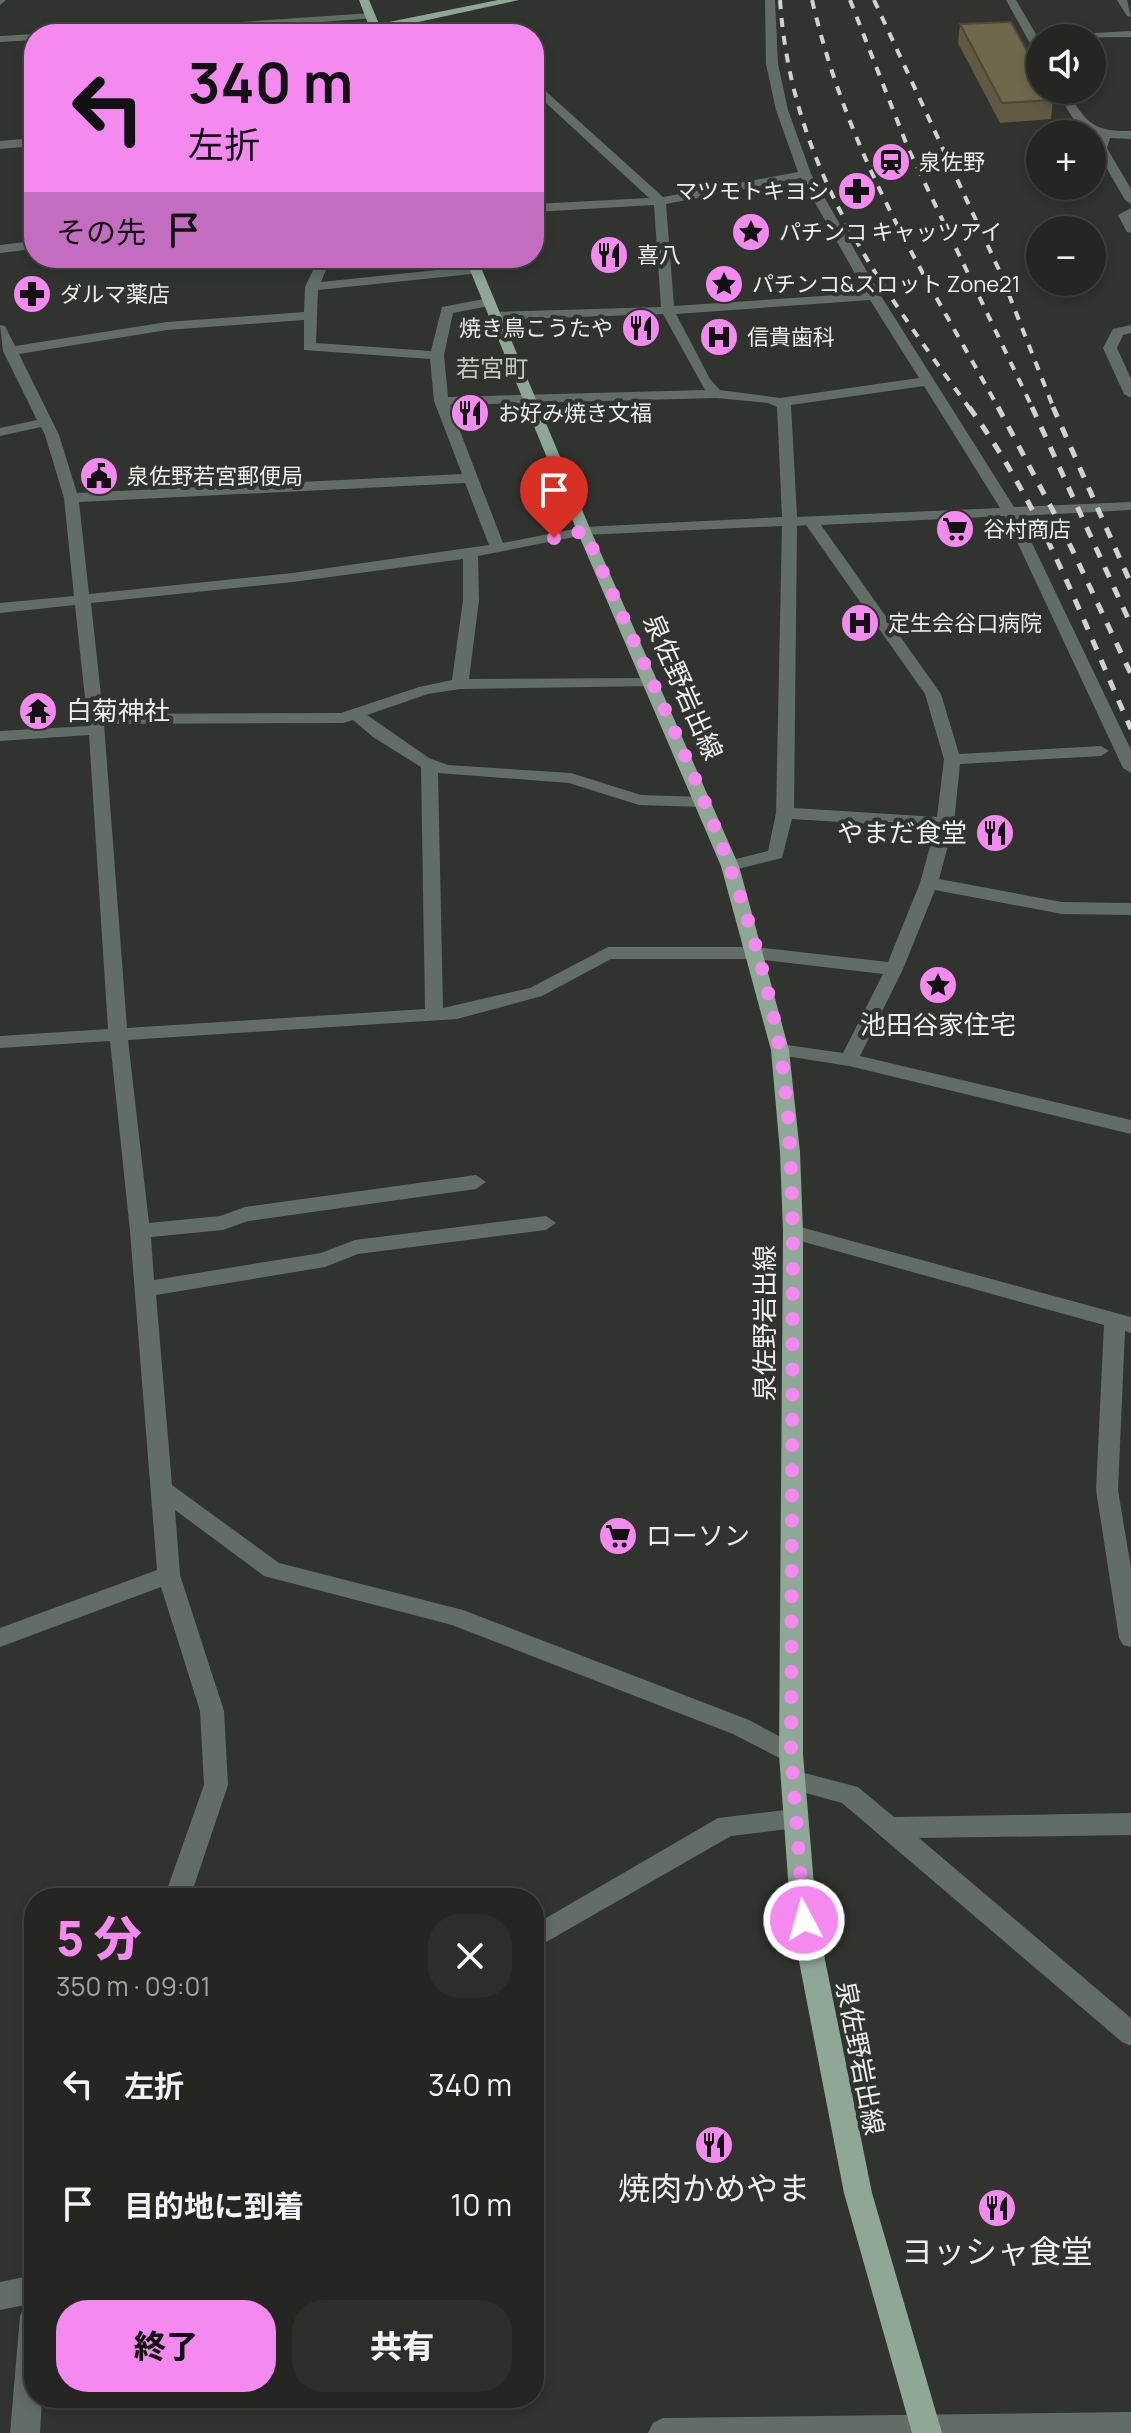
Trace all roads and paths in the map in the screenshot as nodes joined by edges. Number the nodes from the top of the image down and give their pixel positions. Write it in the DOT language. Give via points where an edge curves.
graph roads {
  1 [pos="364,0"];
  2 [pos="514,0"];
  3 [pos="770,0"];
  4 [pos="1011,0"];
  5 [pos="1122,0"];
  6 [pos="1131,14"];
  7 [pos="374,24"];
  8 [pos="386,24"];
  9 [pos="1028,24"];
  10 [pos="1131,34"];
  11 [pos="1106,35"];
  12 [pos="24,38"];
  13 [pos="0,39"];
  14 [pos="544,95"];
  15 [pos="1131,135"];
  16 [pos="1106,136"];
  17 [pos="24,143"];
  18 [pos="0,145"];
  19 [pos="1106,157"];
  20 [pos="805,174"];
  21 [pos="1131,200"];
  22 [pos="660,201"];
  23 [pos="544,207"];
  24 [pos="1131,212"];
  25 [pos="1131,229"];
  26 [pos="24,246"];
  27 [pos="0,249"];
  28 [pos="321,268"];
  29 [pos="446,268"];
  30 [pos="476,268"];
  31 [pos="312,287"];
  32 [pos="874,296"];
  33 [pos="492,309"];
  34 [pos="668,311"];
  35 [pos="309,316"];
  36 [pos="0,329"];
  37 [pos="1125,330"];
  38 [pos="6,350"];
  39 [pos="437,355"];
  40 [pos="929,381"];
  41 [pos="716,394"];
  42 [pos="1131,394"];
  43 [pos="528,397"];
  44 [pos="441,401"];
  45 [pos="779,402"];
  46 [pos="46,422"];
  47 [pos="0,432"];
  48 [pos="473,478"];
  49 [pos="71,498"];
  50 [pos="1131,507"];
  51 [pos="1010,512"];
  52 [pos="810,520"];
  53 [pos="790,521"];
  54 [pos="584,531"];
  55 [pos="498,550"];
  56 [pos="470,554"];
  57 [pos="82,599"];
  58 [pos="0,608"];
  59 [pos="650,683"];
  60 [pos="460,684"];
  61 [pos="357,715"];
  62 [pos="96,725"];
  63 [pos="0,736"];
  64 [pos="1101,751"];
  65 [pos="952,759"];
  66 [pos="429,764"];
  67 [pos="1131,768"];
  68 [pos="702,802"];
  69 [pos="785,813"];
  70 [pos="945,823"];
  71 [pos="730,866"];
  72 [pos="929,883"];
  73 [pos="1131,909"];
  74 [pos="756,953"];
  75 [pos="894,969"];
  76 [pos="434,1014"];
  77 [pos="118,1033"];
  78 [pos="0,1042"];
  79 [pos="780,1050"];
  80 [pos="849,1060"];
  81 [pos="1131,1127"];
  82 [pos="476,1182"];
  83 [pos="546,1223"];
  84 [pos="140,1231"];
  85 [pos="793,1232"];
  86 [pos="145,1289"];
  87 [pos="1126,1318"];
  88 [pos="162,1489"];
  89 [pos="169,1575"];
  90 [pos="0,1638"];
  91 [pos="1131,1638"];
  92 [pos="791,1754"];
  93 [pos="793,1780"];
  94 [pos="794,1820"];
  95 [pos="1131,1824"];
  96 [pos="888,1828"];
  97 [pos="180,1888"];
  98 [pos="544,1932"];
  99 [pos="1131,2034"];
  100 [pos="24,2291"];
  101 [pos="0,2296"];
  102 [pos="27,2408"];
  103 [pos="1131,2426"];
  104 [pos="926,2430"];
  105 [pos="796,2432"];
  106 [pos="25,2433"];
  107 [pos="663,2433"];
  1 -- 7 [label="main road"];
  2 -- 8 [label="main road"];
  3 -- 20 [label="street" via="772,64"];
  4 -- 9 [label="street"];
  5 -- 6 [label="street"];
  10 -- 11 [label="street"];
  12 -- 13 [label="street"];
  14 -- 22 [label="street"];
  15 -- 16 [label="street"];
  17 -- 18 [label="street"];
  19 -- 21 [label="street"];
  20 -- 22 [label="street"];
  20 -- 32 [label="street"];
  22 -- 23 [label="street"];
  22 -- 34 [label="street"];
  24 -- 25 [label="street" via="1124,215"];
  26 -- 27 [label="street"];
  28 -- 31 [label="street"];
  29 -- 31 [label="street"];
  30 -- 33 [label="main road, 泉佐野岩出線"];
  31 -- 35 [label="street"];
  32 -- 34 [label="street"];
  32 -- 40 [label="street"];
  33 -- 34 [label="street"];
  33 -- 39 [label="street" via="447,310"];
  33 -- 43 [label="main road, 泉佐野岩出線"];
  34 -- 41 [label="street"];
  35 -- 38 [label="street" via="167,326"];
  35 -- 39 [label="street" via="309,347"];
  36 -- 38 [label="street"];
  37 -- 42 [label="street" via="1110,348"];
  38 -- 46 [label="street"];
  39 -- 44 [label="street"];
  40 -- 45 [label="street"];
  40 -- 51 [label="street"];
  41 -- 43 [label="street"];
  41 -- 45 [label="street"];
  43 -- 44 [label="street"];
  43 -- 54 [label="main road, 泉佐野岩出線"];
  44 -- 48 [label="street"];
  45 -- 53 [label="street" via="784,405"];
  46 -- 47 [label="street"];
  46 -- 49 [label="street"];
  48 -- 49 [label="street"];
  48 -- 55 [label="street"];
  49 -- 57 [label="street"];
  50 -- 51 [label="street"];
  51 -- 52 [label="street"];
  51 -- 67 [label="street"];
  52 -- 53 [label="street"];
  52 -- 65 [label="street" via="933,694"];
  53 -- 54 [label="street"];
  53 -- 69 [label="street"];
  54 -- 55 [label="street"];
  54 -- 59 [label="main road, 泉佐野岩出線"];
  55 -- 56 [label="street"];
  56 -- 57 [label="street"];
  56 -- 60 [label="street" via="471,600"];
  57 -- 58 [label="street"];
  57 -- 62 [label="street"];
  59 -- 60 [label="street"];
  59 -- 68 [label="main road, 泉佐野岩出線"];
  60 -- 61 [label="street" via="425,690"];
  61 -- 62 [label="street"];
  61 -- 66 [label="street"];
  62 -- 63 [label="street"];
  62 -- 77 [label="street"];
  64 -- 65 [label="street"];
  65 -- 70 [label="street"];
  66 -- 68 [label="street" via="472,774 571,778 639,800"];
  66 -- 76 [label="street"];
  68 -- 71 [label="main road, 泉佐野岩出線"];
  69 -- 70 [label="street"];
  69 -- 71 [label="street" via="776,854"];
  70 -- 72 [label="street"];
  71 -- 74 [label="main road, 泉佐野岩出線"];
  72 -- 73 [label="street" via="1062,908"];
  72 -- 75 [label="street"];
  74 -- 75 [label="street"];
  74 -- 76 [label="street" via="608,953 536,992"];
  74 -- 79 [label="main road, 泉佐野岩出線"];
  75 -- 80 [label="street"];
  76 -- 77 [label="street"];
  77 -- 78 [label="street"];
  77 -- 84 [label="street"];
  79 -- 80 [label="street"];
  79 -- 85 [label="main road, 泉佐野岩出線"];
  80 -- 81 [label="street"];
  82 -- 84 [label="street" via="245,1214 223,1223"];
  83 -- 86 [label="street" via="355,1247 325,1260"];
  84 -- 86 [label="street"];
  85 -- 87 [label="street"];
  85 -- 92 [label="main road, 泉佐野岩出線"];
  86 -- 88 [label="street"];
  87 -- 91 [label="street" via="1107,1490"];
  88 -- 89 [label="street"];
  88 -- 92 [label="street" via="272,1570 455,1617 741,1727"];
  89 -- 90 [label="street"];
  89 -- 97 [label="street" via="212,1711 216,1785"];
  92 -- 93 [label="main road, 泉佐野岩出線"];
  93 -- 94 [label="main road, 泉佐野岩出線"];
  93 -- 96 [label="street" via="849,1794"];
  94 -- 98 [label="street" via="727,1826"];
  94 -- 104 [label="main road, 泉佐野岩出線" via="804,1920 858,2193"];
  95 -- 96 [label="street"];
  96 -- 99 [label="street"];
  100 -- 101 [label="street"];
  102 -- 106 [label="street"];
  103 -- 104 [label="street"];
  104 -- 105 [label="street"];
  105 -- 107 [label="street"];
}
